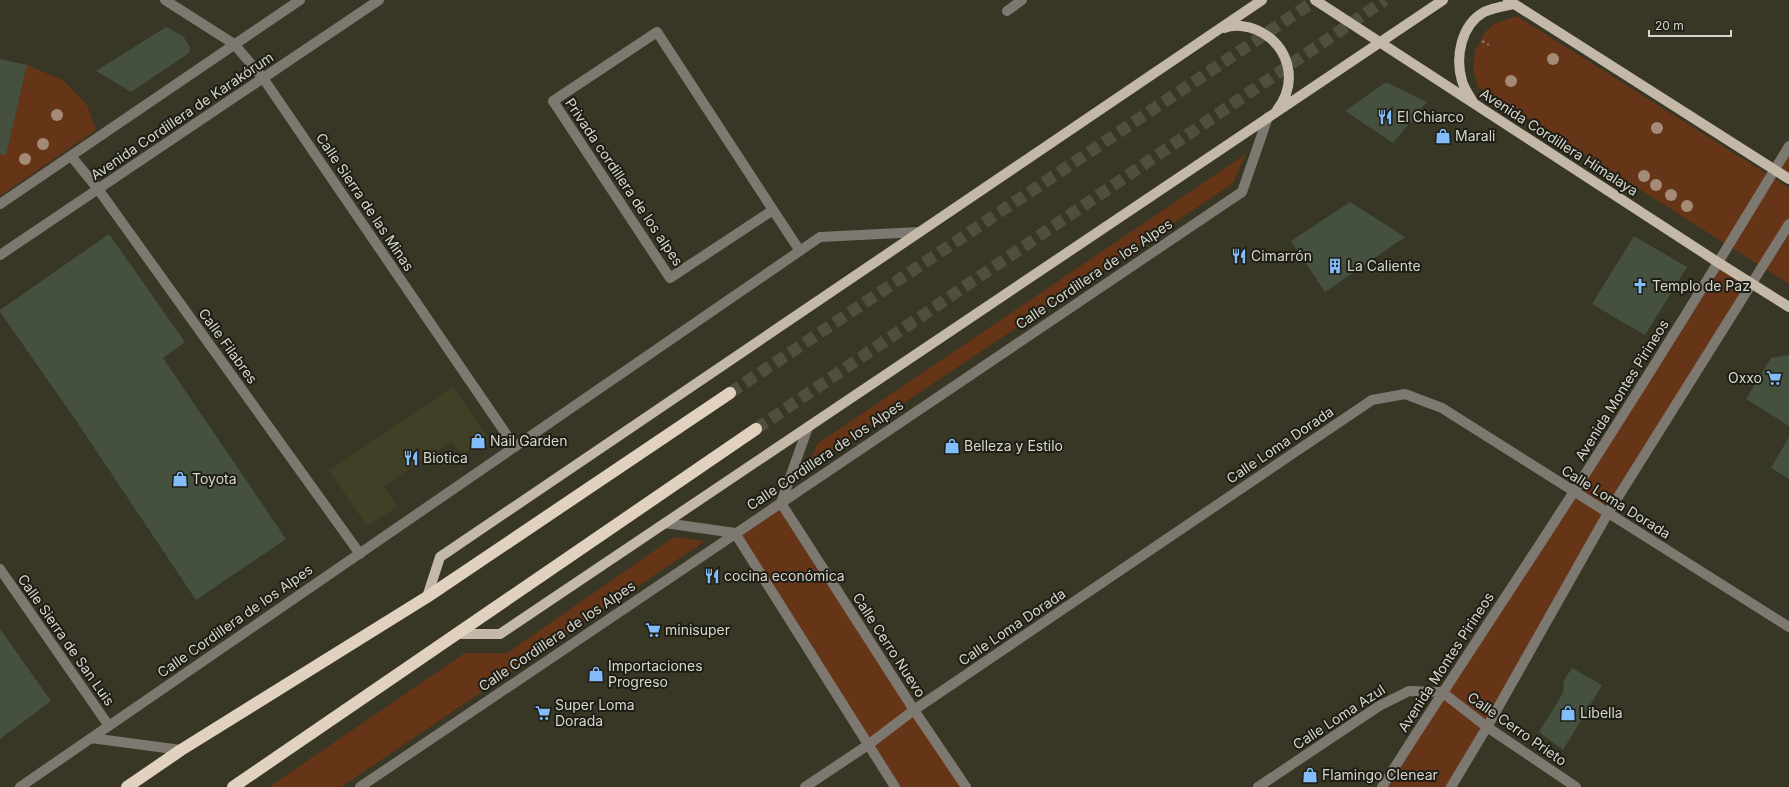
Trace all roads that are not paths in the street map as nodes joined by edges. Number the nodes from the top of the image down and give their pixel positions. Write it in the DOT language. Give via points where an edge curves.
graph roads {
  1 [pos="165,0"];
  2 [pos="300,0"];
  3 [pos="379,0"];
  4 [pos="1022,0"];
  5 [pos="1262,0"];
  6 [pos="1315,0"];
  7 [pos="1443,0"];
  8 [pos="1511,2"];
  9 [pos="1006,11"];
  10 [pos="1217,31"];
  11 [pos="1380,43"];
  12 [pos="234,44"];
  13 [pos="264,78"];
  14 [pos="1475,105"];
  15 [pos="1268,117"];
  16 [pos="1789,146"];
  17 [pos="71,156"];
  18 [pos="1774,170"];
  19 [pos="1789,179"];
  20 [pos="98,189"];
  21 [pos="0,204"];
  22 [pos="774,210"];
  23 [pos="1789,224"];
  24 [pos="920,232"];
  25 [pos="800,251"];
  26 [pos="0,255"];
  27 [pos="1719,263"];
  28 [pos="1752,283"];
  29 [pos="1789,307"];
  30 [pos="730,393"];
  31 [pos="808,427"];
  32 [pos="756,429"];
  33 [pos="515,447"];
  34 [pos="1574,492"];
  35 [pos="781,503"];
  36 [pos="1608,514"];
  37 [pos="665,523"];
  38 [pos="736,533"];
  39 [pos="360,554"];
  40 [pos="0,568"];
  41 [pos="427,597"];
  42 [pos="1789,627"];
  43 [pos="455,634"];
  44 [pos="1442,692"];
  45 [pos="914,710"];
  46 [pos="109,726"];
  47 [pos="1487,727"];
  48 [pos="91,738"];
  49 [pos="868,745"];
  50 [pos="181,750"];
  51 [pos="20,787"];
  52 [pos="127,787"];
  53 [pos="233,787"];
  54 [pos="360,787"];
  55 [pos="805,787"];
  56 [pos="895,787"];
  57 [pos="966,787"];
  58 [pos="1258,787"];
  59 [pos="1382,787"];
  60 [pos="1451,787"];
  61 [pos="1576,787"];
  1 -- 12 [label="street, Calle Sierra de las Minas"];
  2 -- 12 [label="street, Avenida Cordillera de Karakórum"];
  3 -- 13 [label="street, Avenida Cordillera de Karakórum"];
  4 -- 9 [label="street"];
  5 -- 10 [label="main road"];
  6 -- 11 [label="main road, Avenida Cordillera Himalaya"];
  7 -- 11 [label="main road"];
  8 -- 14 [label="main road" via="1484,12 1466,32 1460,49 1462,81"];
  8 -- 18 [label="main road"];
  10 -- 15 [label="main road" via="1227,27 1252,28 1267,34 1284,53 1289,78 1286,94 1278,109"];
  10 -- 24 [label="main road"];
  11 -- 14 [label="main road, Avenida Cordillera Himalaya"];
  11 -- 15 [label="main road"];
  12 -- 13 [label="street, Calle Sierra de las Minas"];
  12 -- 17 [label="street, Avenida Cordillera de Karakórum"];
  13 -- 20 [label="street, Avenida Cordillera de Karakórum"];
  13 -- 33 [label="street, Calle Sierra de las Minas"];
  14 -- 27 [label="main road, Avenida Cordillera Himalaya"];
  15 -- 31 [label="main road"];
  15 -- 35 [label="street, Calle Cordillera de los Alpes" via="1242,192"];
  16 -- 18 [label="street, Avenida Montes Pirineos"];
  17 -- 20 [label="street, Calle Filabres"];
  17 -- 21 [label="street, Avenida Cordillera de Karakórum"];
  18 -- 19 [label="main road"];
  18 -- 27 [label="street, Avenida Montes Pirineos"];
  20 -- 26 [label="street, Avenida Cordillera de Karakórum"];
  20 -- 39 [label="street, Calle Filabres"];
  22 -- 22 [label="street, Privada cordillera de los alpes" via="657,32 553,101 670,278"];
  22 -- 25 [label="street"];
  23 -- 28 [label="street"];
  24 -- 25 [label="street, Calle Cordillera de los Alpes" via="820,237"];
  24 -- 41 [label="main road" via="440,557"];
  25 -- 33 [label="street, Calle Cordillera de los Alpes"];
  27 -- 28 [label="main road, Avenida Cordillera Himalaya"];
  27 -- 34 [label="street, Avenida Montes Pirineos"];
  28 -- 29 [label="main road, Avenida Cordillera Himalaya"];
  28 -- 36 [label="street"];
  30 -- 41 [label="highway"];
  31 -- 35 [label="street"];
  31 -- 37 [label="main road"];
  32 -- 43 [label="highway"];
  33 -- 39 [label="street, Calle Cordillera de los Alpes"];
  34 -- 36 [label="street, Calle Loma Dorada"];
  34 -- 44 [label="street, Avenida Montes Pirineos"];
  34 -- 45 [label="street, Calle Loma Dorada" via="1442,408 1405,394 1372,400"];
  35 -- 38 [label="street, Calle Cordillera de los Alpes"];
  35 -- 45 [label="street, Calle Cerro Nuevo"];
  36 -- 42 [label="street, Calle Loma Dorada"];
  36 -- 47 [label="street"];
  37 -- 38 [label="street"];
  37 -- 43 [label="main road" via="500,634"];
  38 -- 49 [label="street"];
  38 -- 54 [label="street, Calle Cordillera de los Alpes"];
  39 -- 46 [label="street, Calle Cordillera de los Alpes"];
  40 -- 46 [label="street, Calle Sierra de San Luis"];
  41 -- 50 [label="highway"];
  43 -- 53 [label="highway"];
  44 -- 47 [label="street, Calle Cerro Prieto"];
  44 -- 58 [label="street, Calle Loma Azul" via="1409,691 1379,706"];
  44 -- 59 [label="street, Avenida Montes Pirineos"];
  45 -- 49 [label="street, Calle Loma Dorada"];
  45 -- 57 [label="street, Calle Cerro Nuevo"];
  46 -- 48 [label="street, Calle Cordillera de los Alpes"];
  47 -- 60 [label="street"];
  47 -- 61 [label="street, Calle Cerro Prieto"];
  48 -- 50 [label="street"];
  48 -- 51 [label="street, Calle Cordillera de los Alpes"];
  49 -- 55 [label="street, Calle Loma Dorada"];
  49 -- 56 [label="street"];
  50 -- 52 [label="highway"];
}
